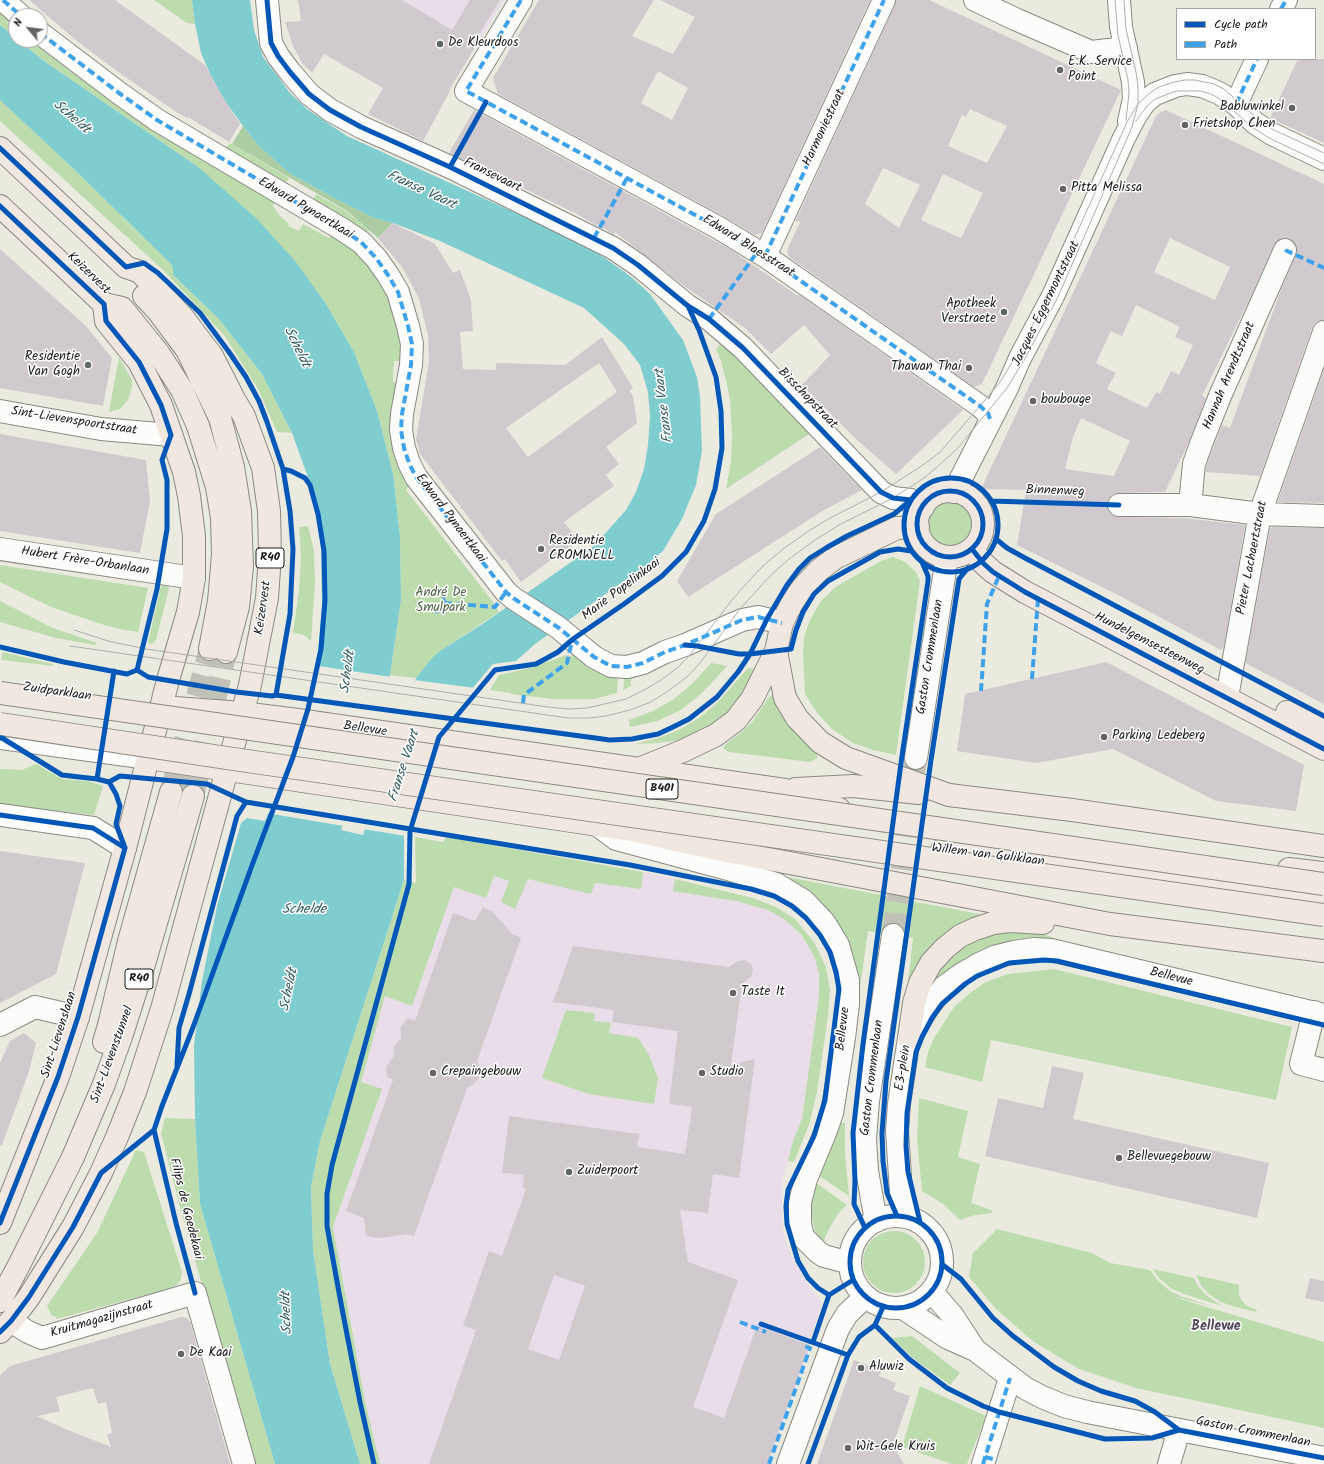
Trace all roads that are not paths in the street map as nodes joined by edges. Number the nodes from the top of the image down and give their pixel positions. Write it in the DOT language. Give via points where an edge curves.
graph roads {
  1 [pos="3,0"];
  2 [pos="267,0"];
  3 [pos="522,0"];
  4 [pos="884,0"];
  5 [pos="975,0"];
  6 [pos="1119,0"];
  7 [pos="12,8"];
  8 [pos="48,39"];
  9 [pos="1126,48"];
  10 [pos="1257,60"];
  11 [pos="1236,104"];
  12 [pos="1124,138"];
  13 [pos="0,148"];
  14 [pos="1324,159"];
  15 [pos="0,206"];
  16 [pos="1285,250"];
  17 [pos="766,256"];
  18 [pos="126,267"];
  19 [pos="104,304"];
  20 [pos="688,306"];
  21 [pos="1324,332"];
  22 [pos="0,410"];
  23 [pos="990,419"];
  24 [pos="171,435"];
  25 [pos="954,492"];
  26 [pos="1119,505"];
  27 [pos="1190,505"];
  28 [pos="1260,514"];
  29 [pos="1324,516"];
  30 [pos="920,517"];
  31 [pos="0,549"];
  32 [pos="972,549"];
  33 [pos="947,557"];
  34 [pos="194,578"];
  35 [pos="782,623"];
  36 [pos="776,651"];
  37 [pos="0,686"];
  38 [pos="0,693"];
  39 [pos="1227,697"];
  40 [pos="162,707"];
  41 [pos="1254,711"];
  42 [pos="242,713"];
  43 [pos="0,724"];
  44 [pos="1324,731"];
  45 [pos="0,738"];
  46 [pos="1324,749"];
  47 [pos="148,758"];
  48 [pos="916,758"];
  49 [pos="639,768"];
  50 [pos="226,769"];
  51 [pos="785,790"];
  52 [pos="171,792"];
  53 [pos="950,795"];
  54 [pos="193,796"];
  55 [pos="0,815"];
  56 [pos="596,824"];
  57 [pos="632,830"];
  58 [pos="1324,846"];
  59 [pos="125,848"];
  60 [pos="1324,873"];
  61 [pos="1324,884"];
  62 [pos="1324,897"];
  63 [pos="1324,915"];
  64 [pos="1110,924"];
  65 [pos="893,935"];
  66 [pos="1324,951"];
  67 [pos="1319,1013"];
  68 [pos="78,1017"];
  69 [pos="0,1025"];
  70 [pos="909,1038"];
  71 [pos="1324,1070"];
  72 [pos="66,1155"];
  73 [pos="908,1217"];
  74 [pos="876,1221"];
  75 [pos="0,1223"];
  76 [pos="850,1263"];
  77 [pos="0,1270"];
  78 [pos="932,1292"];
  79 [pos="865,1297"];
  80 [pos="0,1301"];
  81 [pos="903,1308"];
  82 [pos="5,1326"];
  83 [pos="976,1350"];
  84 [pos="1010,1378"];
  85 [pos="1179,1430"];
  86 [pos="1286,1457"];
  87 [pos="1324,1458"];
  88 [pos="988,1460"];
  89 [pos="244,1464"];
  90 [pos="788,1464"];
  91 [pos="1169,1464"];
  1 -- 7 [label="street"];
  2 -- 20 [label="street, Fransevaart" via="271,43 278,56 309,94 330,110 360,127 450,167 613,248"];
  3 -- 17 [label="street, Edward Blaesstraat" via="466,91"];
  4 -- 17 [label="street, Harmoniestraat"];
  5 -- 9 [label="street" via="1091,52"];
  6 -- 9 [label="street"];
  8 -- 35 [label="street, Edward Pynaertkaai" via="157,120 340,228 361,242 376,258 398,292 412,344 400,430 409,464 416,477 506,591 559,628 594,657 611,666 627,667 643,663 742,620 758,617"];
  9 -- 12 [label="street" via="1134,99"];
  10 -- 11 [label="street"];
  11 -- 12 [label="street, Jacques Eggermontstraat" via="1202,86 1175,86 1155,94 1145,102"];
  11 -- 14 [label="street, Jacques Eggermontstraat" via="1255,123 1272,134"];
  12 -- 23 [label="street, Jacques Eggermontstraat" via="1053,296"];
  13 -- 18 [label="main road, Keizervest / R40"];
  15 -- 19 [label="main road, Keizervest / R40"];
  16 -- 27 [label="street, Hannah Arendtstraat" via="1201,444 1194,464"];
  17 -- 23 [label="street, Edward Blaesstraat" via="980,406 988,413"];
  18 -- 19 [label="main road, R40" via="132,283 188,350 220,418 233,467 240,511 242,567 238,607 218,651 224,555 222,518 217,487 198,426 182,390 159,354 122,308"];
  18 -- 42 [label="main road, Keizervest / R40" via="140,272 185,320 212,356 244,416 262,468 269,511 270,556 267,598"];
  19 -- 24 [label="main road, Keizervest" via="106,321 139,362 161,405"];
  20 -- 30 [label="street, Bisschopstraat" via="709,319 743,348 881,492 893,498 911,500"];
  21 -- 28 [label="street, Pieter Lachaertstraat"];
  22 -- 24 [label="street, Sint-Lievenspoortstraat" via="101,429"];
  23 -- 25 [label="street, Jacques Eggermontstraat"];
  24 -- 34 [label="main road, Keizervest" via="189,496 194,536"];
  25 -- 30 [label="main road" via="934,496"];
  25 -- 32 [label="main road" via="964,494 973,500 981,513 981,536"];
  26 -- 27 [label="street"];
  27 -- 28 [label="street"];
  28 -- 29 [label="street"];
  28 -- 39 [label="street, Pieter Lachaertstraat"];
  30 -- 33 [label="main road" via="922,541 933,552"];
  30 -- 35 [label="main road" via="835,558 818,571 803,587"];
  31 -- 34 [label="street, Hubert Frère-Orbanlaan"];
  32 -- 33 [label="main road" via="960,555"];
  32 -- 39 [label="main road, Hundelgemsesteenweg" via="993,572 1025,592"];
  33 -- 48 [label="street, Gaston Crommenlaan"];
  34 -- 40 [label="main road, Keizervest" via="188,612"];
  35 -- 36 [label="main road"];
  36 -- 49 [label="main road" via="752,699 736,720 716,735 684,751"];
  36 -- 53 [label="main road" via="785,698 797,718 820,742 846,758"];
  37 -- 40 [label="street, Zuidparklaan"];
  38 -- 61 [label="main road, B401, bridge"];
  39 -- 41 [label="main road, Hundelgemsesteenweg"];
  40 -- 42 [label="main road, Bellevue"];
  40 -- 47 [label="main road, Sint-Lievenslaan"];
  41 -- 44 [label="main road, Hundelgemsesteenweg" via="1286,711"];
  41 -- 46 [label="main road, Hundelgemsesteenweg"];
  42 -- 49 [label="main road, Bellevue"];
  42 -- 50 [label="main road, R40"];
  43 -- 63 [label="main road, B401, bridge"];
  45 -- 47 [label="street"];
  47 -- 50 [label="main road, Bellevue"];
  47 -- 59 [label="main road, Sint-Lievenslaan"];
  49 -- 51 [label="main road, Willem van Guliklaan"];
  50 -- 56 [label="main road, Bellevue"];
  50 -- 82 [label="main road, R40" via="162,1009 125,1118 101,1173 73,1227 29,1297"];
  51 -- 53 [label="main road" via="852,786"];
  51 -- 60 [label="main road, Willem van Guliklaan" via="852,813"];
  52 -- 72 [label="main road, Sint-Lievenstunnel / R40" via="129,941 109,1025"];
  53 -- 58 [label="main road"];
  54 -- 72 [label="main road, Sint-Lievenstunnel / R40" via="122,1034 104,1084"];
  55 -- 59 [label="street" via="93,828"];
  56 -- 57 [label="main road, Bellevue"];
  56 -- 76 [label="street, Bellevue" via="616,839 776,884 804,901 824,922 838,945 848,980 844,1038 832,1113 806,1179 800,1202 800,1224 803,1237 818,1252"];
  57 -- 62 [label="main road, Willem van Guliklaan" via="660,815"];
  57 -- 64 [label="main road, Bellevue" via="716,849"];
  59 -- 68 [label="main road, Sint-Lievenslaan"];
  64 -- 66 [label="main road"];
  64 -- 70 [label="main road" via="1010,921 993,923 960,936 931,963 920,982"];
  65 -- 74 [label="street, Gaston Crommenlaan" via="868,1101 865,1140 867,1171"];
  67 -- 70 [label="street, Bellevue" via="1066,953 1034,949 994,957 962,974 944,988 929,1006"];
  67 -- 71 [label="street" via="1301,1064"];
  68 -- 69 [label="street" via="34,1007"];
  68 -- 75 [label="main road, Sint-Lievenslaan" via="55,1084"];
  70 -- 73 [label="street, E3-plein" via="897,1131 901,1192"];
  72 -- 77 [label="main road, Sint-Lievenstunnel / R40"];
  72 -- 80 [label="main road, Sint-Lievenstunnel / R40" via="20,1263"];
  73 -- 74 [label="street, Gaston Crommenlaan" via="886,1217"];
  73 -- 78 [label="street, Gaston Crommenlaan" via="930,1230 938,1241 943,1265 940,1279"];
  74 -- 76 [label="street, Gaston Crommenlaan" via="865,1228 857,1238"];
  76 -- 79 [label="street, Gaston Crommenlaan" via="853,1280"];
  78 -- 81 [label="street, Gaston Crommenlaan" via="924,1300"];
  78 -- 83 [label="street, Gaston Crommenlaan" via="952,1315"];
  79 -- 81 [label="street, Gaston Crommenlaan" via="883,1307"];
  79 -- 90 [label="street" via="847,1314 838,1329"];
  81 -- 83 [label="street, Gaston Crommenlaan" via="948,1338"];
  82 -- 89 [label="street, Kruitmagazijnstraat" via="42,1338 195,1293"];
  83 -- 84 [label="street, Gaston Crommenlaan"];
  84 -- 85 [label="street, Gaston Crommenlaan" via="1042,1397 1064,1406"];
  84 -- 88 [label="street"];
  85 -- 86 [label="street, Gaston Crommenlaan"];
  85 -- 91 [label="street"];
  86 -- 87 [label="street, Gaston Crommenlaan"];
}
